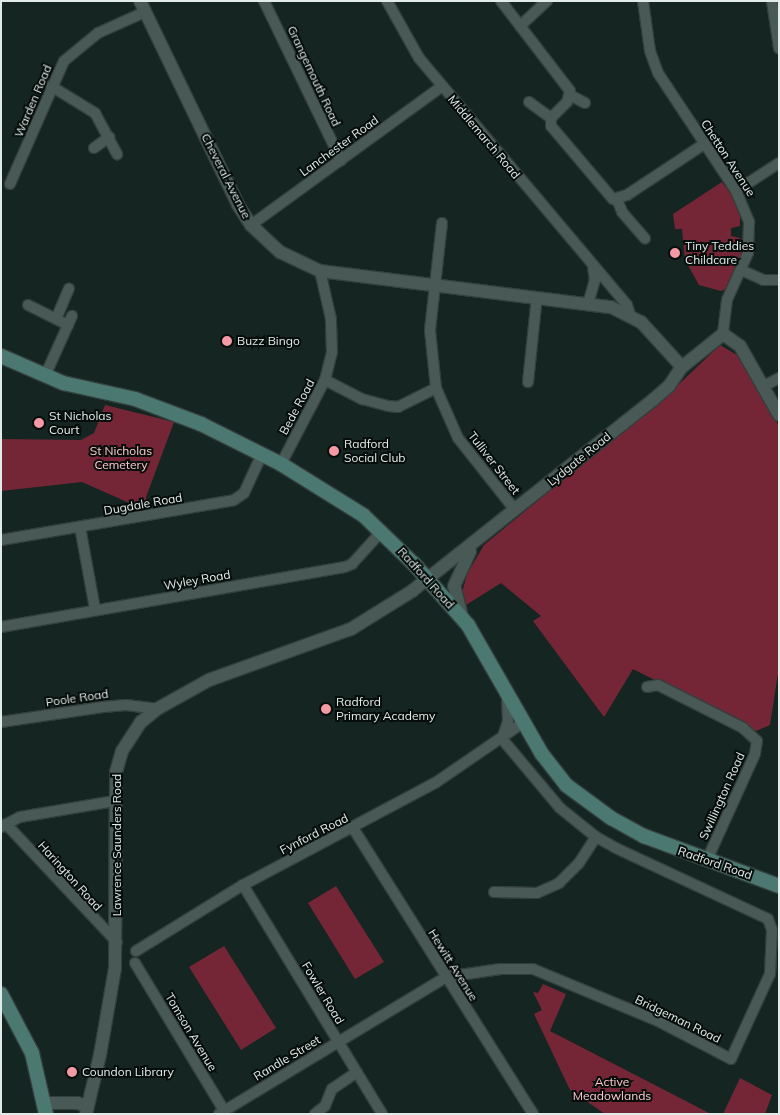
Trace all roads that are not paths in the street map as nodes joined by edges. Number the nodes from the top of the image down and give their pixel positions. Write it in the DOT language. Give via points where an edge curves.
graph roads {
  1 [pos="264,1"];
  2 [pos="387,1"];
  3 [pos="501,1"];
  4 [pos="547,1"];
  5 [pos="643,1"];
  6 [pos="772,1"];
  7 [pos="143,7"];
  8 [pos="520,26"];
  9 [pos="779,48"];
  10 [pos="51,86"];
  11 [pos="442,86"];
  12 [pos="570,95"];
  13 [pos="528,102"];
  14 [pos="585,103"];
  15 [pos="551,118"];
  16 [pos="109,137"];
  17 [pos="704,144"];
  18 [pos="94,148"];
  19 [pos="117,154"];
  20 [pos="341,160"];
  21 [pos="779,163"];
  22 [pos="10,184"];
  23 [pos="736,191"];
  24 [pos="617,199"];
  25 [pos="442,223"];
  26 [pos="251,225"];
  27 [pos="645,238"];
  28 [pos="591,265"];
  29 [pos="741,270"];
  30 [pos="320,271"];
  31 [pos="779,280"];
  32 [pos="435,284"];
  33 [pos="69,289"];
  34 [pos="537,297"];
  35 [pos="588,304"];
  36 [pos="28,305"];
  37 [pos="630,315"];
  38 [pos="56,319"];
  39 [pos="723,334"];
  40 [pos="1,356"];
  41 [pos="682,368"];
  42 [pos="45,376"];
  43 [pos="779,378"];
  44 [pos="325,380"];
  45 [pos="528,382"];
  46 [pos="762,387"];
  47 [pos="436,388"];
  48 [pos="779,415"];
  49 [pos="262,454"];
  50 [pos="280,464"];
  51 [pos="516,510"];
  52 [pos="80,527"];
  53 [pos="382,531"];
  54 [pos="1,540"];
  55 [pos="478,540"];
  56 [pos="428,579"];
  57 [pos="94,609"];
  58 [pos="468,625"];
  59 [pos="1,627"];
  60 [pos="647,687"];
  61 [pos="506,689"];
  62 [pos="157,709"];
  63 [pos="1,722"];
  64 [pos="524,722"];
  65 [pos="502,739"];
  66 [pos="115,801"];
  67 [pos="3,826"];
  68 [pos="354,828"];
  69 [pos="596,837"];
  70 [pos="707,860"];
  71 [pos="243,885"];
  72 [pos="779,886"];
  73 [pos="494,892"];
  74 [pos="117,942"];
  75 [pos="136,951"];
  76 [pos="135,964"];
  77 [pos="446,977"];
  78 [pos="1,994"];
  79 [pos="339,1042"];
  80 [pos="357,1072"];
  81 [pos="45,1108"];
  82 [pos="87,1110"];
  83 [pos="223,1113"];
  84 [pos="315,1114"];
  85 [pos="382,1114"];
  86 [pos="533,1114"];
  1 -- 20 [label="street, Grangemouth Road"];
  2 -- 11 [label="street, Middlemarch Road" via="412,49"];
  3 -- 8 [label="street"];
  4 -- 8 [label="street"];
  5 -- 17 [label="street, Chetton Avenue" via="654,63"];
  6 -- 9 [label="street"];
  7 -- 10 [label="street, Warden Road" via="78,47 61,66"];
  7 -- 26 [label="street, Cheveral Avenue" via="238,205"];
  8 -- 12 [label="street" via="566,84"];
  10 -- 16 [label="street" via="95,113"];
  10 -- 22 [label="street, Warden Road"];
  11 -- 20 [label="street, Lanchester Road"];
  11 -- 28 [label="street, Middlemarch Road"];
  12 -- 14 [label="street"];
  12 -- 15 [label="street"];
  13 -- 15 [label="street"];
  15 -- 24 [label="street" via="551,126 609,195"];
  16 -- 18 [label="street"];
  16 -- 19 [label="street"];
  17 -- 23 [label="street, Chetton Avenue"];
  17 -- 24 [label="street"];
  20 -- 26 [label="street, Lanchester Road"];
  21 -- 23 [label="street"];
  23 -- 29 [label="street, Chetton Avenue" via="744,206 749,230 748,253"];
  24 -- 27 [label="street" via="622,212"];
  25 -- 32 [label="street"];
  26 -- 30 [label="street, Cheveral Avenue" via="280,252"];
  28 -- 35 [label="street" via="595,280"];
  28 -- 37 [label="street, Middlemarch Road" via="626,305"];
  29 -- 31 [label="street" via="763,280"];
  29 -- 39 [label="street, Chetton Avenue" via="727,300"];
  30 -- 32 [label="street, Cheveral Avenue"];
  30 -- 44 [label="street, Bede Road" via="331,319 332,352"];
  32 -- 34 [label="street, Cheveral Avenue"];
  32 -- 47 [label="street, Tulliver Street" via="430,340"];
  33 -- 38 [label="street"];
  34 -- 35 [label="street, Cheveral Avenue"];
  34 -- 45 [label="street"];
  35 -- 37 [label="street, Cheveral Avenue" via="612,307"];
  36 -- 38 [label="street"];
  37 -- 41 [label="street, Middlemarch Road" via="641,322"];
  38 -- 42 [label="street" via="70,320"];
  39 -- 41 [label="street, Lydgate Road"];
  39 -- 46 [label="street" via="740,346"];
  40 -- 42 [label="main road, Radford Road"];
  41 -- 51 [label="street, Lydgate Road" via="654,399"];
  42 -- 49 [label="main road, Radford Road" via="160,407"];
  43 -- 46 [label="street"];
  44 -- 47 [label="street" via="362,399 398,407"];
  44 -- 50 [label="street, Bede Road"];
  46 -- 48 [label="street"];
  47 -- 51 [label="street, Tulliver Street" via="458,438"];
  49 -- 50 [label="main road, Radford Road"];
  49 -- 52 [label="street, Dugdale Road" via="244,493 234,500"];
  50 -- 53 [label="main road, Radford Road" via="342,501"];
  51 -- 55 [label="street, Lydgate Road"];
  52 -- 54 [label="street, Dugdale Road"];
  52 -- 57 [label="street"];
  53 -- 56 [label="main road, Radford Road"];
  53 -- 57 [label="street, Wyley Road" via="352,564 345,567"];
  55 -- 56 [label="street, Lydgate Road"];
  55 -- 58 [label="street" via="461,566 454,586 458,607"];
  56 -- 58 [label="main road, Radford Road"];
  56 -- 62 [label="street, Lawrence Saunders Road" via="351,629 217,676"];
  57 -- 59 [label="street, Wyley Road"];
  58 -- 61 [label="main road, Radford Road"];
  60 -- 70 [label="street, Swillington Road" via="658,684 743,728 757,741 755,754"];
  61 -- 64 [label="main road, Radford Road"];
  61 -- 65 [label="street" via="508,722"];
  62 -- 63 [label="street, Poole Road" via="104,706"];
  62 -- 66 [label="street, Lawrence Saunders Road" via="141,722 122,751 116,772"];
  64 -- 65 [label="street, Fynford Road"];
  64 -- 70 [label="main road, Radford Road" via="555,773 588,803 644,836"];
  65 -- 68 [label="street, Fynford Road" via="435,783"];
  65 -- 69 [label="street, Bridgeman Road" via="544,792"];
  66 -- 67 [label="street" via="20,817"];
  66 -- 74 [label="street, Lawrence Saunders Road"];
  67 -- 74 [label="street, Harington Road"];
  68 -- 71 [label="street, Fynford Road"];
  68 -- 77 [label="street, Hewitt Avenue"];
  69 -- 73 [label="street" via="579,863 559,884 537,893"];
  69 -- 77 [label="street, Bridgeman Road" via="768,919 772,930 770,974 731,1059 658,1021 533,969 513,968"];
  70 -- 72 [label="main road, Radford Road"];
  71 -- 75 [label="street, Fynford Road"];
  71 -- 79 [label="street, Fowler Road"];
  74 -- 82 [label="street, Lawrence Saunders Road" via="104,1037"];
  76 -- 83 [label="street, Tomson Avenue"];
  77 -- 79 [label="street, Randle Street"];
  77 -- 86 [label="street, Hewitt Avenue"];
  78 -- 81 [label="main road" via="32,1053"];
  79 -- 80 [label="street, Fowler Road"];
  79 -- 83 [label="street, Randle Street"];
  80 -- 84 [label="street" via="332,1089 325,1106"];
  80 -- 85 [label="street, Fowler Road"];
  81 -- 82 [label="street" via="77,1103"];
}
